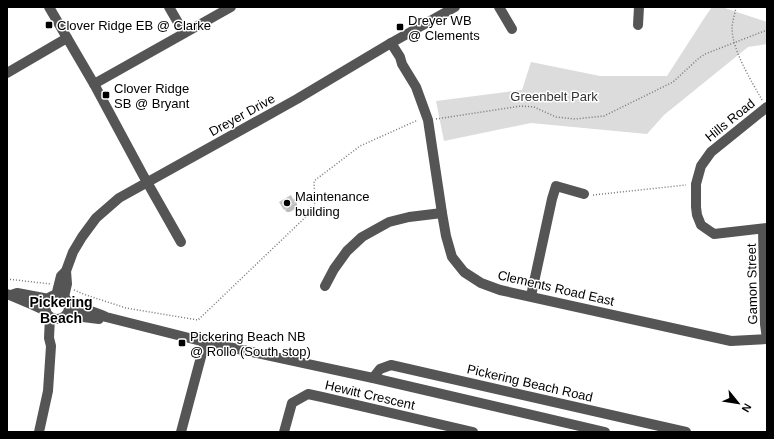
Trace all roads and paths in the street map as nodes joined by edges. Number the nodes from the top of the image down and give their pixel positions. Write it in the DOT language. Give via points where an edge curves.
graph roads {
  1 [pos="49,7"];
  2 [pos="169,7"];
  3 [pos="231,7"];
  4 [pos="455,7"];
  5 [pos="499,7"];
  6 [pos="639,7"];
  7 [pos="736,7"];
  8 [pos="638,25"];
  9 [pos="512,29"];
  10 [pos="767,30"];
  11 [pos="184,33"];
  12 [pos="67,38"];
  13 [pos="735,42"];
  14 [pos="391,43"];
  15 [pos="7,73"];
  16 [pos="94,84"];
  17 [pos="766,107"];
  18 [pos="428,120"];
  19 [pos="148,183"];
  20 [pos="696,184"];
  21 [pos="584,194"];
  22 [pos="442,213"];
  23 [pos="765,228"];
  24 [pos="181,242"];
  25 [pos="7,279"];
  26 [pos="325,286"];
  27 [pos="9,295"];
  28 [pos="60,295"];
  29 [pos="531,296"];
  30 [pos="56,315"];
  31 [pos="106,317"];
  32 [pos="767,339"];
  33 [pos="205,342"];
  34 [pos="373,378"];
  35 [pos="39,432"];
  36 [pos="180,432"];
  37 [pos="284,432"];
  38 [pos="473,432"];
  39 [pos="605,432"];
  40 [pos="686,432"];
  1 -- 12 [label="street"];
  2 -- 11 [label="street"];
  3 -- 11 [label="street"];
  4 -- 14 [label="street, Dreyer Drive"];
  5 -- 9 [label="street"];
  6 -- 8 [label="street"];
  7 -- 13 [label="path" via="732,28"];
  10 -- 13 [label="path"];
  11 -- 16 [label="street"];
  12 -- 15 [label="street"];
  12 -- 16 [label="street"];
  13 -- 17 [label="path"];
  13 -- 18 [label="path" via="705,54 674,82 604,116 575,119 556,117 534,107 521,106"];
  14 -- 18 [label="street, Clements Road East" via="416,87"];
  14 -- 19 [label="street, Dreyer Drive"];
  16 -- 19 [label="street"];
  17 -- 20 [label="street, Hills Road" via="711,152 701,166"];
  18 -- 22 [label="street, Clements Road East"];
  18 -- 28 [label="path" via="418,120 360,146 314,181 314,209 198,320 126,308 77,291"];
  19 -- 24 [label="street"];
  19 -- 28 [label="street, Dreyer Drive" via="119,198 96,218 73,252 66,271 67,284"];
  20 -- 21 [label="path"];
  20 -- 23 [label="street, Hills Road" via="697,215 701,225 714,234"];
  21 -- 29 [label="street" via="556,186"];
  22 -- 26 [label="street" via="409,216 389,222 362,237 347,251"];
  22 -- 29 [label="street, Clements Road East" via="452,257 464,272 481,283 500,290"];
  23 -- 32 [label="street, Gamon Street"];
  25 -- 28 [label="path"];
  27 -- 28 [label="street"];
  27 -- 30 [label="street"];
  28 -- 30 [label="street" via="69,307"];
  28 -- 30 [label="street" via="46,303 45,307"];
  28 -- 31 [label="street" via="76,307"];
  29 -- 32 [label="street, Clements Road East" via="731,341"];
  30 -- 31 [label="street" via="100,319"];
  30 -- 35 [label="street" via="48,392"];
  31 -- 33 [label="street"];
  33 -- 34 [label="street"];
  33 -- 36 [label="street"];
  34 -- 39 [label="street"];
  34 -- 40 [label="street, Pickering Beach Road" via="380,369 391,365"];
  37 -- 38 [label="street, Hewitt Crescent" via="292,403 308,394"];
}
